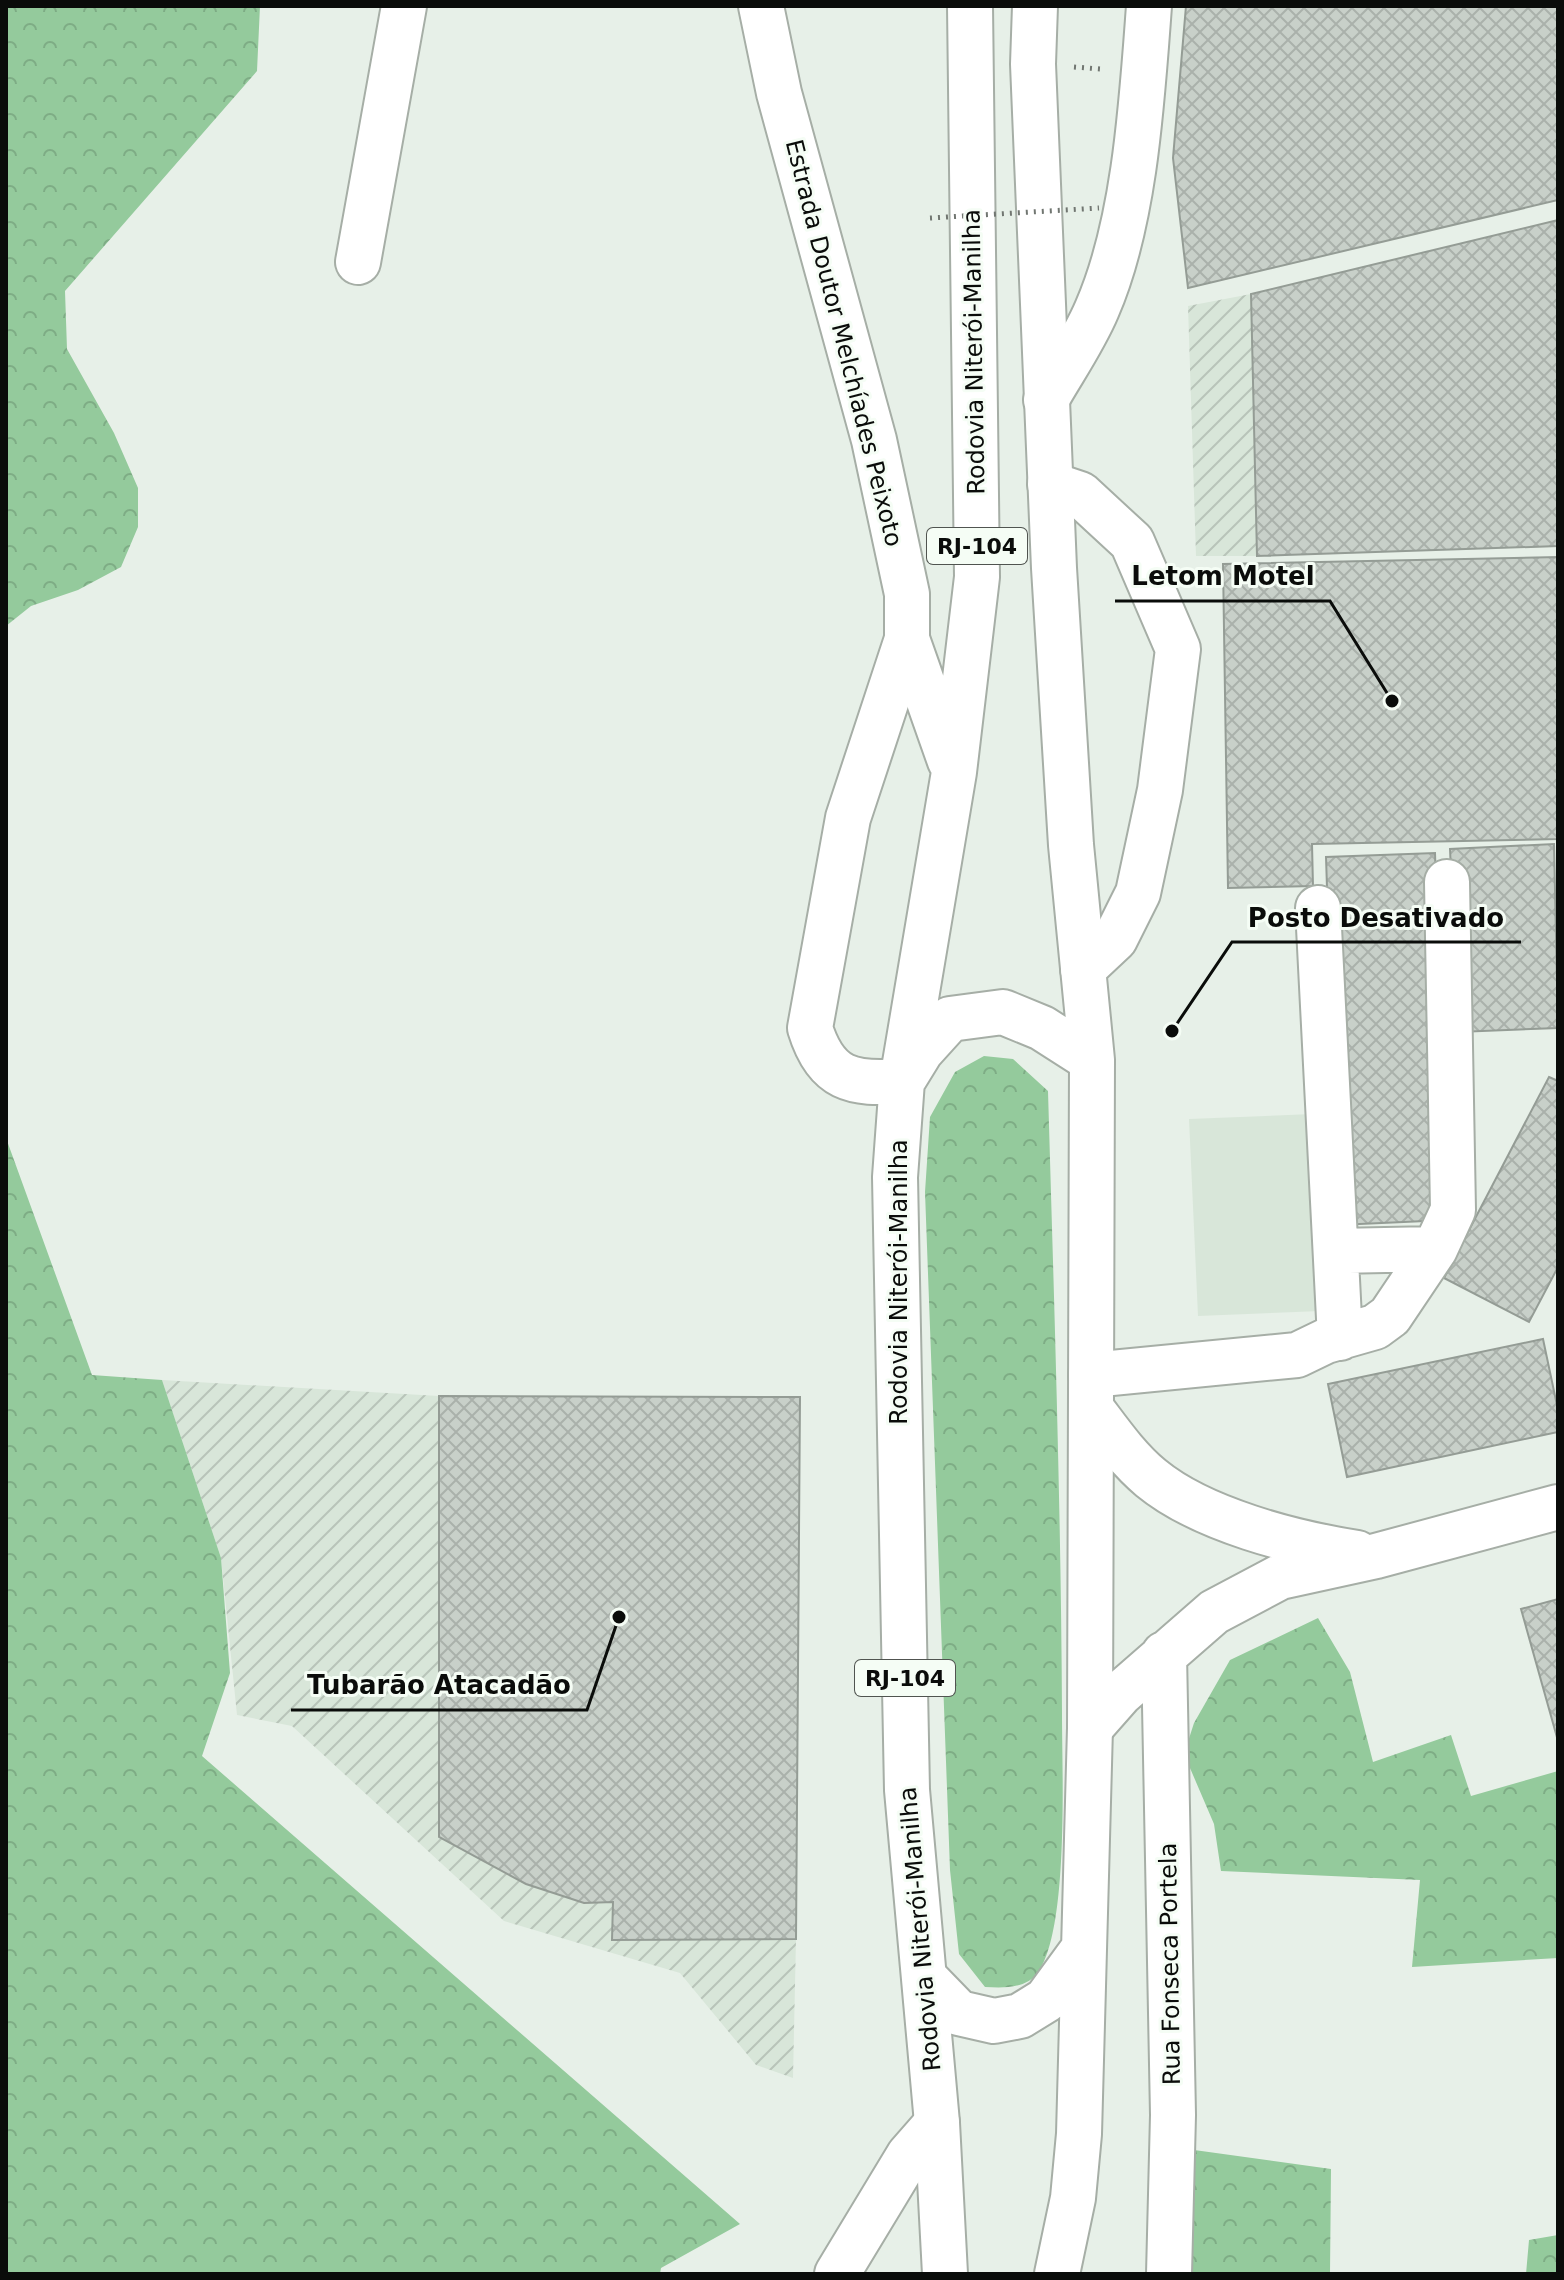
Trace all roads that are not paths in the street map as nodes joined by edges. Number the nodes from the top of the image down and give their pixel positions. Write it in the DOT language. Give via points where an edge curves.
graph roads {
  1 [pos="404,6"];
  2 [pos="761,6"];
  3 [pos="970,6"];
  4 [pos="1035,6"];
  5 [pos="1149,6"];
  6 [pos="358,262"];
  7 [pos="1046,400"];
  8 [pos="1050,484"];
  9 [pos="907,639"];
  10 [pos="954,772"];
  11 [pos="1447,882"];
  12 [pos="1318,908"];
  13 [pos="1083,969"];
  14 [pos="1092,1060"];
  15 [pos="902,1081"];
  16 [pos="1435,1249"];
  17 [pos="1336,1251"];
  18 [pos="1333,1339"];
  19 [pos="1091,1376"];
  20 [pos="1558,1507"];
  21 [pos="1376,1556"];
  22 [pos="1164,1654"];
  23 [pos="1090,1728"];
  24 [pos="1084,1948"];
  25 [pos="925,1978"];
  26 [pos="937,2123"];
  27 [pos="839,2272"];
  28 [pos="945,2274"];
  29 [pos="1057,2274"];
  30 [pos="1169,2274"];
  1 -- 6 [label="main road"];
  2 -- 9 [label="main road, Estrada Doutor Melchíades Peixoto" via="779,93 874,440 907,594"];
  3 -- 10 [label="main road, Rodovia Niterói-Manilha / RJ-104" via="977,577"];
  4 -- 7 [label="main road, RJ-104"];
  5 -- 7 [label="main road" via="1124,217 1098,308"];
  7 -- 8 [label="main road, RJ-104"];
  8 -- 13 [label="main road, RJ-104"];
  8 -- 13 [label="main road" via="1080,494 1132,542 1178,649 1160,790 1138,893 1115,939"];
  9 -- 10 [label="main road"];
  9 -- 15 [label="main road, Estrada Doutor Melchíades Peixoto" via="848,818 810,1028 819,1055 838,1074 865,1084"];
  10 -- 15 [label="main road, Rodovia Niterói-Manilha / RJ-104"];
  11 -- 16 [label="main road" via="1453,1210"];
  12 -- 17 [label="main road"];
  13 -- 14 [label="main road, RJ-104"];
  14 -- 15 [label="main road" via="1042,1028 1003,1012 950,1019"];
  14 -- 19 [label="main road, RJ-104"];
  15 -- 25 [label="main road, Rodovia Niterói-Manilha / RJ-104" via="895,1177 907,1790"];
  16 -- 17 [label="main road"];
  16 -- 18 [label="main road" via="1390,1316 1375,1327"];
  17 -- 18 [label="main road"];
  18 -- 19 [label="main road" via="1297,1355"];
  19 -- 21 [label="main road" via="1124,1452 1153,1480 1212,1513 1272,1535"];
  19 -- 23 [label="main road, RJ-104"];
  20 -- 21 [label="main road"];
  21 -- 22 [label="main road" via="1280,1577 1214,1612"];
  22 -- 23 [label="main road"];
  22 -- 30 [label="main road, Rua Fonseca Portela" via="1173,2115"];
  23 -- 24 [label="main road, RJ-104"];
  24 -- 25 [label="main road" via="1046,2000 1020,2016 994,2021 959,2013"];
  24 -- 29 [label="main road, RJ-104" via="1079,2134 1073,2198"];
  25 -- 26 [label="main road, Rodovia Niterói-Manilha / RJ-104"];
  26 -- 27 [label="main road" via="909,2155"];
  26 -- 28 [label="main road, Rodovia Niterói-Manilha / RJ-104"];
}
